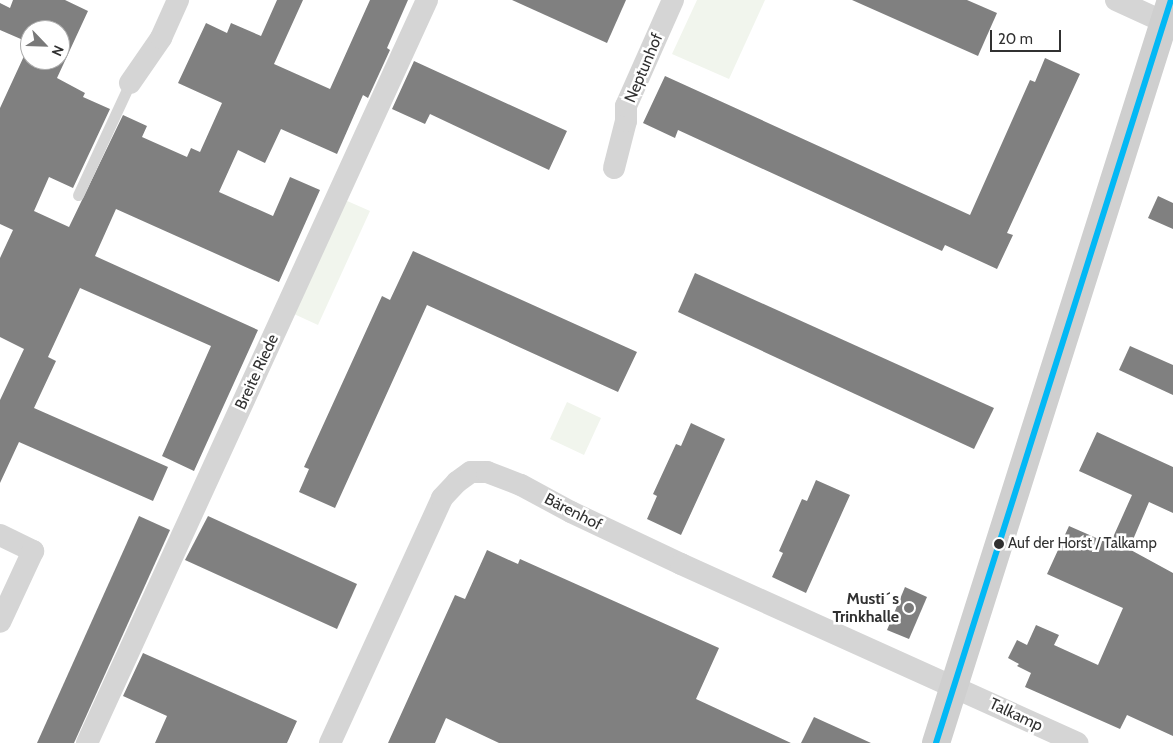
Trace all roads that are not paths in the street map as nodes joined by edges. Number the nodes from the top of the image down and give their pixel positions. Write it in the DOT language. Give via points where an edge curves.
graph roads {
  1 [pos="178,0"];
  2 [pos="427,0"];
  3 [pos="673,0"];
  4 [pos="1116,0"];
  5 [pos="1169,16"];
  6 [pos="130,83"];
  7 [pos="614,168"];
  8 [pos="78,195"];
  9 [pos="0,535"];
  10 [pos="0,622"];
  11 [pos="954,687"];
  12 [pos="86,743"];
  13 [pos="330,743"];
  14 [pos="936,743"];
  15 [pos="1077,743"];
  1 -- 6 [label="street" via="161,38"];
  2 -- 12 [label="street, Breite Riede"];
  3 -- 7 [label="street, Neptunhof" via="626,106 626,121"];
  4 -- 5 [label="street"];
  5 -- 11 [label="street"];
  6 -- 8 [label="lane"];
  9 -- 10 [label="street" via="33,551"];
  11 -- 13 [label="street, Bärenhof" via="681,564 521,486 487,472 471,472 442,498"];
  11 -- 14 [label="street"];
  11 -- 15 [label="street, Talkamp"];
}
